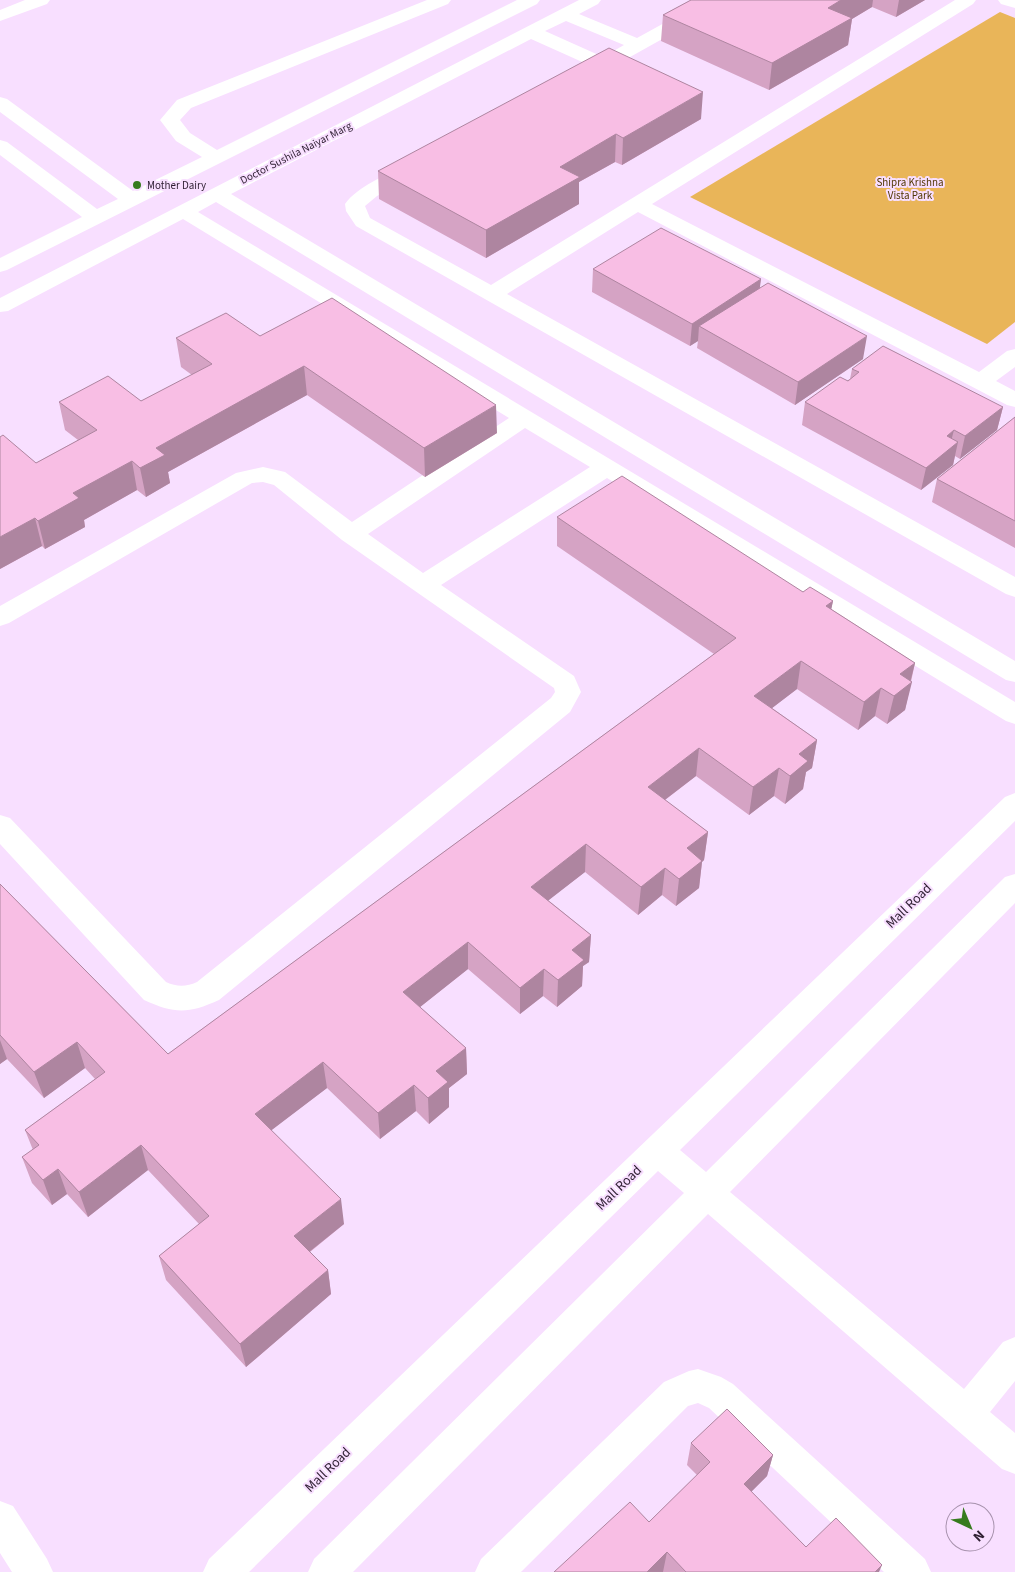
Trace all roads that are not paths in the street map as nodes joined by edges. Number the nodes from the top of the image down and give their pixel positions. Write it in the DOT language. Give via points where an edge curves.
graph roads {
  1 [pos="41,0"];
  2 [pos="442,0"];
  3 [pos="592,0"];
  4 [pos="719,0"];
  5 [pos="967,0"];
  6 [pos="1007,0"];
  7 [pos="516,3"];
  8 [pos="1015,3"];
  9 [pos="564,14"];
  10 [pos="0,16"];
  11 [pos="531,32"];
  12 [pos="638,45"];
  13 [pos="603,64"];
  14 [pos="569,83"];
  15 [pos="4,110"];
  16 [pos="0,146"];
  17 [pos="217,158"];
  18 [pos="431,159"];
  19 [pos="217,194"];
  20 [pos="132,200"];
  21 [pos="637,204"];
  22 [pos="183,211"];
  23 [pos="96,218"];
  24 [pos="0,266"];
  25 [pos="492,294"];
  26 [pos="0,306"];
  27 [pos="1015,356"];
  28 [pos="980,382"];
  29 [pos="1015,400"];
  30 [pos="525,418"];
  31 [pos="607,467"];
  32 [pos="351,534"];
  33 [pos="423,585"];
  34 [pos="1015,588"];
  35 [pos="0,616"];
  36 [pos="1015,673"];
  37 [pos="1015,714"];
  38 [pos="1015,804"];
  39 [pos="0,826"];
  40 [pos="1015,885"];
  41 [pos="657,1150"];
  42 [pos="707,1193"];
  43 [pos="1015,1354"];
  44 [pos="966,1414"];
  45 [pos="1015,1456"];
  46 [pos="0,1519"];
  47 [pos="904,1569"];
  48 [pos="34,1572"];
  49 [pos="222,1572"];
  50 [pos="328,1572"];
  51 [pos="494,1572"];
  1 -- 10 [label="street"];
  2 -- 17 [label="street" via="184,104 170,120 183,137"];
  3 -- 9 [label="street, Doctor Sushila Naiyar Marg"];
  4 -- 12 [label="street"];
  5 -- 21 [label="street"];
  6 -- 8 [label="street"];
  7 -- 17 [label="street"];
  9 -- 11 [label="street, Doctor Sushila Naiyar Marg"];
  9 -- 12 [label="street"];
  11 -- 13 [label="street"];
  11 -- 19 [label="street, Doctor Sushila Naiyar Marg"];
  12 -- 13 [label="street"];
  13 -- 14 [label="street"];
  15 -- 20 [label="street"];
  16 -- 23 [label="street"];
  17 -- 20 [label="street"];
  18 -- 25 [label="street" via="370,192 355,204 356,212 363,222"];
  19 -- 22 [label="street, Doctor Sushila Naiyar Marg"];
  19 -- 36 [label="street"];
  20 -- 23 [label="street"];
  21 -- 25 [label="street"];
  21 -- 28 [label="street"];
  22 -- 26 [label="street, Doctor Sushila Naiyar Marg"];
  22 -- 30 [label="street"];
  23 -- 24 [label="street"];
  25 -- 34 [label="street"];
  27 -- 28 [label="street"];
  28 -- 29 [label="street"];
  30 -- 31 [label="street"];
  30 -- 32 [label="street"];
  31 -- 33 [label="street"];
  31 -- 37 [label="street"];
  32 -- 33 [label="street"];
  32 -- 35 [label="street" via="282,480 258,473"];
  33 -- 39 [label="street" via="554,674 565,683 568,692 561,704 208,991 189,1000 169,998 155,991"];
  38 -- 41 [label="street, Mall Road"];
  40 -- 42 [label="street"];
  41 -- 42 [label="street"];
  41 -- 49 [label="street, Mall Road"];
  42 -- 44 [label="street"];
  42 -- 50 [label="street"];
  43 -- 44 [label="street"];
  44 -- 45 [label="street"];
  46 -- 48 [label="street"];
  47 -- 51 [label="street" via="721,1396 706,1386 692,1385 676,1394"];
}
